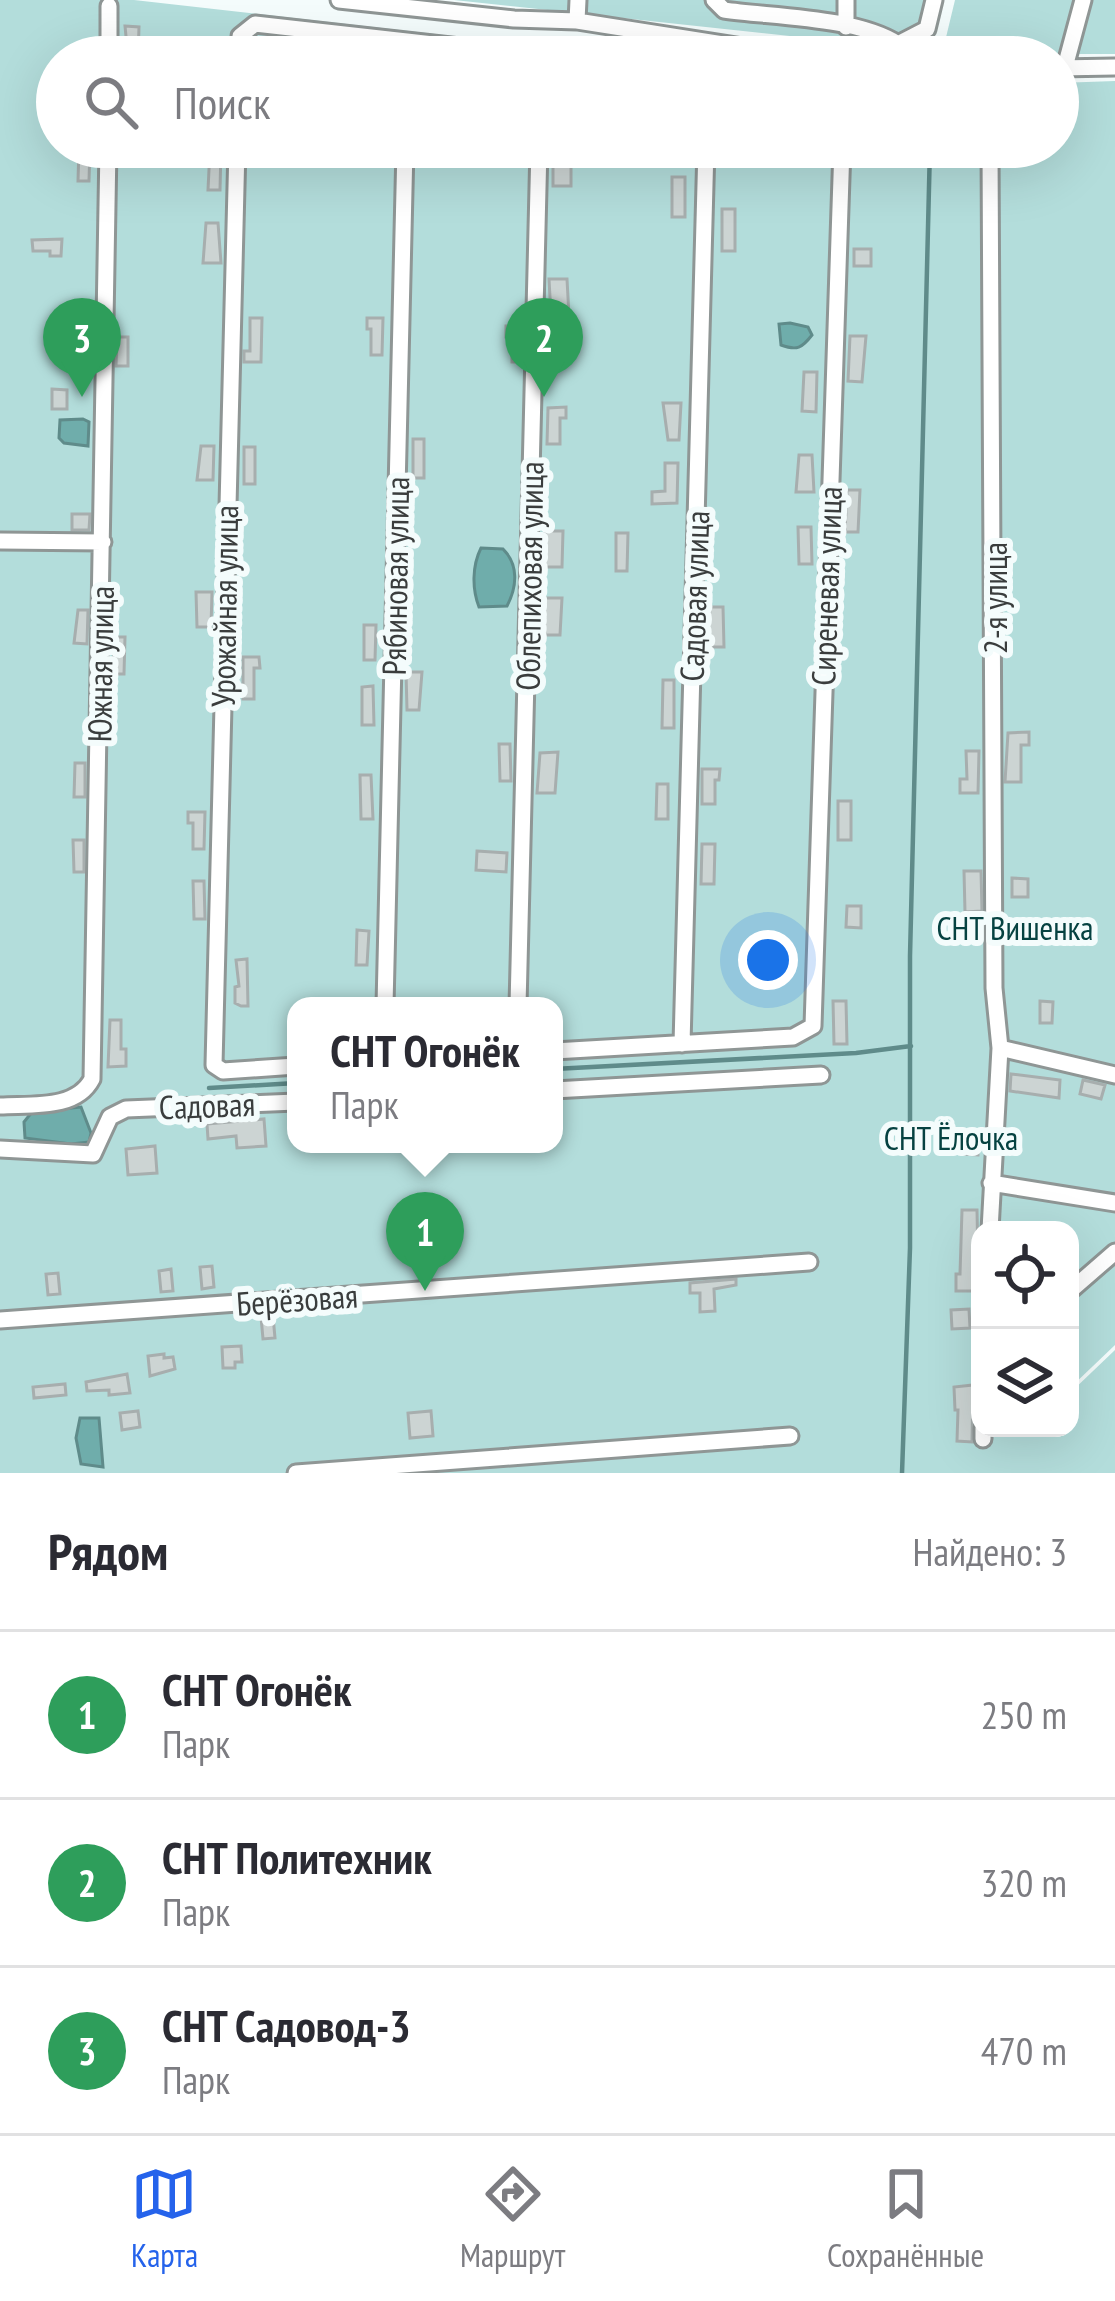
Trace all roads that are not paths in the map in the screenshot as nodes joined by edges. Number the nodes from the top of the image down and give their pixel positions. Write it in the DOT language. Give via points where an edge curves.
graph roads {
  1 [pos="339,0"];
  2 [pos="578,0"];
  3 [pos="714,0"];
  4 [pos="846,0"];
  5 [pos="934,0"];
  6 [pos="1083,0"];
  7 [pos="365,1"];
  8 [pos="449,5"];
  9 [pos="109,6"];
  10 [pos="514,19"];
  11 [pos="577,21"];
  12 [pos="845,27"];
  13 [pos="109,36"];
  14 [pos="240,36"];
  15 [pos="327,36"];
  16 [pos="512,36"];
  17 [pos="672,36"];
  18 [pos="884,36"];
  19 [pos="918,36"];
  20 [pos="1072,36"];
  21 [pos="1115,67"];
  22 [pos="1079,68"];
  23 [pos="108,168"];
  24 [pos="236,168"];
  25 [pos="405,168"];
  26 [pos="538,168"];
  27 [pos="705,168"];
  28 [pos="841,168"];
  29 [pos="990,168"];
  30 [pos="0,542"];
  31 [pos="104,542"];
  32 [pos="386,997"];
  33 [pos="518,997"];
  34 [pos="682,1044"];
  35 [pos="1000,1048"];
  36 [pos="563,1051"];
  37 [pos="287,1067"];
  38 [pos="820,1075"];
  39 [pos="1115,1075"];
  40 [pos="563,1089"];
  41 [pos="287,1102"];
  42 [pos="0,1106"];
  43 [pos="0,1149"];
  44 [pos="991,1183"];
  45 [pos="1115,1203"];
  46 [pos="990,1221"];
  47 [pos="1115,1252"];
  48 [pos="809,1262"];
  49 [pos="1079,1284"];
  50 [pos="0,1320"];
  51 [pos="790,1436"];
  52 [pos="296,1473"];
  1 -- 7 [label="street"];
  2 -- 11 [label="street"];
  3 -- 12 [label="street" via="724,10"];
  4 -- 12 [label="street"];
  5 -- 19 [label="street"];
  6 -- 20 [label="street"];
  7 -- 8 [label="street"];
  8 -- 10 [label="street"];
  9 -- 13 [label="street"];
  10 -- 11 [label="street"];
  10 -- 16 [label="street"];
  11 -- 17 [label="street"];
  12 -- 18 [label="street"];
  14 -- 15 [label="street" via="255,24"];
  21 -- 22 [label="street"];
  23 -- 31 [label="street, Южная улица"];
  24 -- 37 [label="street, Урожайная улица" via="214,1065"];
  25 -- 32 [label="street, Рябиновая улица"];
  26 -- 33 [label="street, Облепиховая улица"];
  27 -- 34 [label="street, Садовая улица"];
  28 -- 34 [label="street, Сиреневая улица" via="813,1026 794,1037"];
  29 -- 35 [label="street, 2-я улица"];
  30 -- 31 [label="street"];
  31 -- 42 [label="street, Южная улица" via="92,1079 67,1100"];
  34 -- 36 [label="street"];
  35 -- 39 [label="street"];
  35 -- 44 [label="street, 2-я улица"];
  38 -- 40 [label="street"];
  41 -- 43 [label="street, Садовая" via="126,1108 110,1118 93,1154"];
  44 -- 45 [label="street"];
  44 -- 46 [label="street, 2-я улица"];
  47 -- 49 [label="street"];
  48 -- 50 [label="street, Берёзовая"];
  51 -- 52 [label="street"];
}
